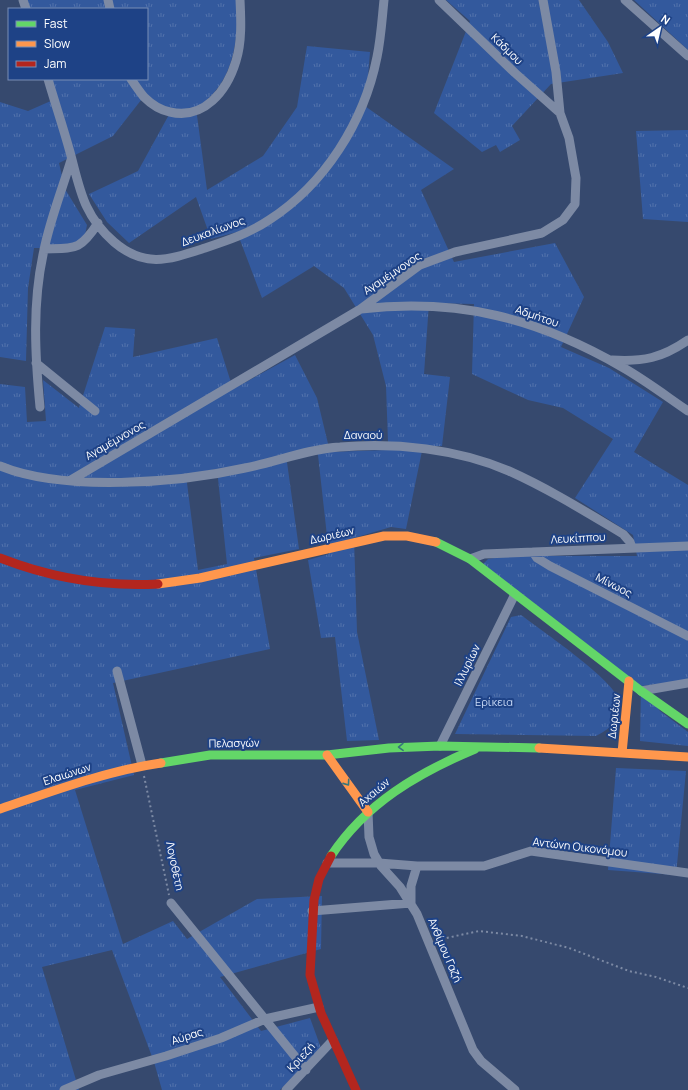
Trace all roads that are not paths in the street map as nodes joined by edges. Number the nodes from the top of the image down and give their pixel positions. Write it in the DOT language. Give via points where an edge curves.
graph roads {
  1 [pos="240,0"];
  2 [pos="384,0"];
  3 [pos="439,0"];
  4 [pos="543,0"];
  5 [pos="625,0"];
  6 [pos="688,56"];
  7 [pos="48,80"];
  8 [pos="132,80"];
  9 [pos="560,113"];
  10 [pos="72,159"];
  11 [pos="98,223"];
  12 [pos="44,249"];
  13 [pos="359,310"];
  14 [pos="688,340"];
  15 [pos="610,360"];
  16 [pos="36,363"];
  17 [pos="40,407"];
  18 [pos="95,411"];
  19 [pos="688,411"];
  20 [pos="0,466"];
  21 [pos="71,480"];
  22 [pos="688,546"];
  23 [pos="632,548"];
  24 [pos="533,552"];
  25 [pos="0,558"];
  26 [pos="470,559"];
  27 [pos="515,594"];
  28 [pos="688,636"];
  29 [pos="117,671"];
  30 [pos="629,681"];
  31 [pos="688,683"];
  32 [pos="641,691"];
  33 [pos="688,724"];
  34 [pos="440,746"];
  35 [pos="480,747"];
  36 [pos="622,753"];
  37 [pos="327,754"];
  38 [pos="688,758"];
  39 [pos="142,765"];
  40 [pos="0,809"];
  41 [pos="368,812"];
  42 [pos="327,863"];
  43 [pos="379,863"];
  44 [pos="417,866"];
  45 [pos="688,873"];
  46 [pos="171,903"];
  47 [pos="411,903"];
  48 [pos="312,911"];
  49 [pos="318,1007"];
  50 [pos="265,1019"];
  51 [pos="333,1040"];
  52 [pos="306,1070"];
  53 [pos="64,1090"];
  54 [pos="286,1090"];
  55 [pos="356,1090"];
  56 [pos="515,1090"];
  1 -- 8 [label="street" via="240,41 236,63 222,90 211,102 191,113 165,111 144,97"];
  2 -- 11 [label="street, Δευκαλίωνος" via="373,72 353,125 340,149 324,170 281,211 237,237 164,260 150,260 130,253 114,242"];
  3 -- 9 [label="street, Κάδμου"];
  4 -- 9 [label="street, Αγαμέμνονος" via="556,72"];
  5 -- 6 [label="street"];
  7 -- 10 [label="street, Δευκαλίωνος"];
  9 -- 13 [label="street, Αγαμέμνονος" via="569,138 577,188 575,204 563,220 542,233 455,252 426,262"];
  10 -- 11 [label="street, Δευκαλίωνος" via="82,199"];
  10 -- 12 [label="street"];
  11 -- 12 [label="street" via="89,237 74,248"];
  12 -- 16 [label="street" via="36,310"];
  13 -- 15 [label="street, Αδμήτου" via="408,305 482,311 543,330"];
  13 -- 21 [label="street, Αγαμέμνονος"];
  14 -- 15 [label="street" via="669,352 647,360"];
  15 -- 19 [label="street, Αδμήτου"];
  16 -- 17 [label="street"];
  16 -- 18 [label="street"];
  20 -- 21 [label="street, Δαναού" via="29,475"];
  21 -- 23 [label="street, Δαναού" via="127,482 188,478 236,470 324,448 400,447 441,452 490,464 528,480 623,534"];
  22 -- 23 [label="street, Λευκίππου"];
  23 -- 24 [label="street, Λευκίππου"];
  24 -- 26 [label="street, Λευκίππου" via="484,554"];
  24 -- 28 [label="street, Μίνωος" via="537,558 550,566"];
  25 -- 26 [label="main road, Δωριέων" via="73,579 135,586 200,579 396,535 433,540"];
  26 -- 27 [label="main road, Δωριέων"];
  27 -- 30 [label="main road, Δωριέων"];
  27 -- 34 [label="street, Ιλλυρίων"];
  29 -- 39 [label="street"];
  30 -- 32 [label="main road, Δωριέων"];
  30 -- 36 [label="main road, Δωριέων"];
  31 -- 32 [label="street"];
  32 -- 33 [label="main road, Δωριέων"];
  34 -- 35 [label="main road, Πελασγών"];
  34 -- 37 [label="main road, Πελασγών, one-way"];
  35 -- 36 [label="main road, Αχαιών"];
  35 -- 41 [label="main road, Αχαιών" via="411,779 380,800"];
  36 -- 38 [label="main road, Αχαιών"];
  37 -- 39 [label="main road, Πελασγών" via="210,755"];
  37 -- 41 [label="main road, one-way"];
  39 -- 40 [label="main road, Ελαιώνων"];
  41 -- 42 [label="main road, Αχαιών" via="344,838"];
  41 -- 43 [label="street, Ανθίμου Γαζή" via="371,844"];
  42 -- 43 [label="street, Αντώνη Οικονόμου"];
  42 -- 48 [label="main road, Αχαιών" via="316,889"];
  43 -- 44 [label="street, Αντώνη Οικονόμου"];
  43 -- 47 [label="street, Ανθίμου Γαζή"];
  44 -- 45 [label="street, Αντώνη Οικονόμου" via="484,866 530,851"];
  44 -- 47 [label="street" via="411,886"];
  46 -- 50 [label="street, Λογοθέτη"];
  47 -- 48 [label="street"];
  47 -- 56 [label="street, Ανθίμου Γαζή" via="430,942 476,1055"];
  48 -- 49 [label="main road, Αχαιών" via="310,972"];
  49 -- 50 [label="street, Αύρας"];
  49 -- 51 [label="main road, Αχαιών"];
  50 -- 52 [label="street, Λογοθέτη"];
  50 -- 53 [label="street, Αύρας" via="221,1038 110,1071"];
  51 -- 52 [label="street, Κριεζή"];
  51 -- 55 [label="main road, Αχαιών"];
  52 -- 54 [label="street, Κριεζή"];
}
